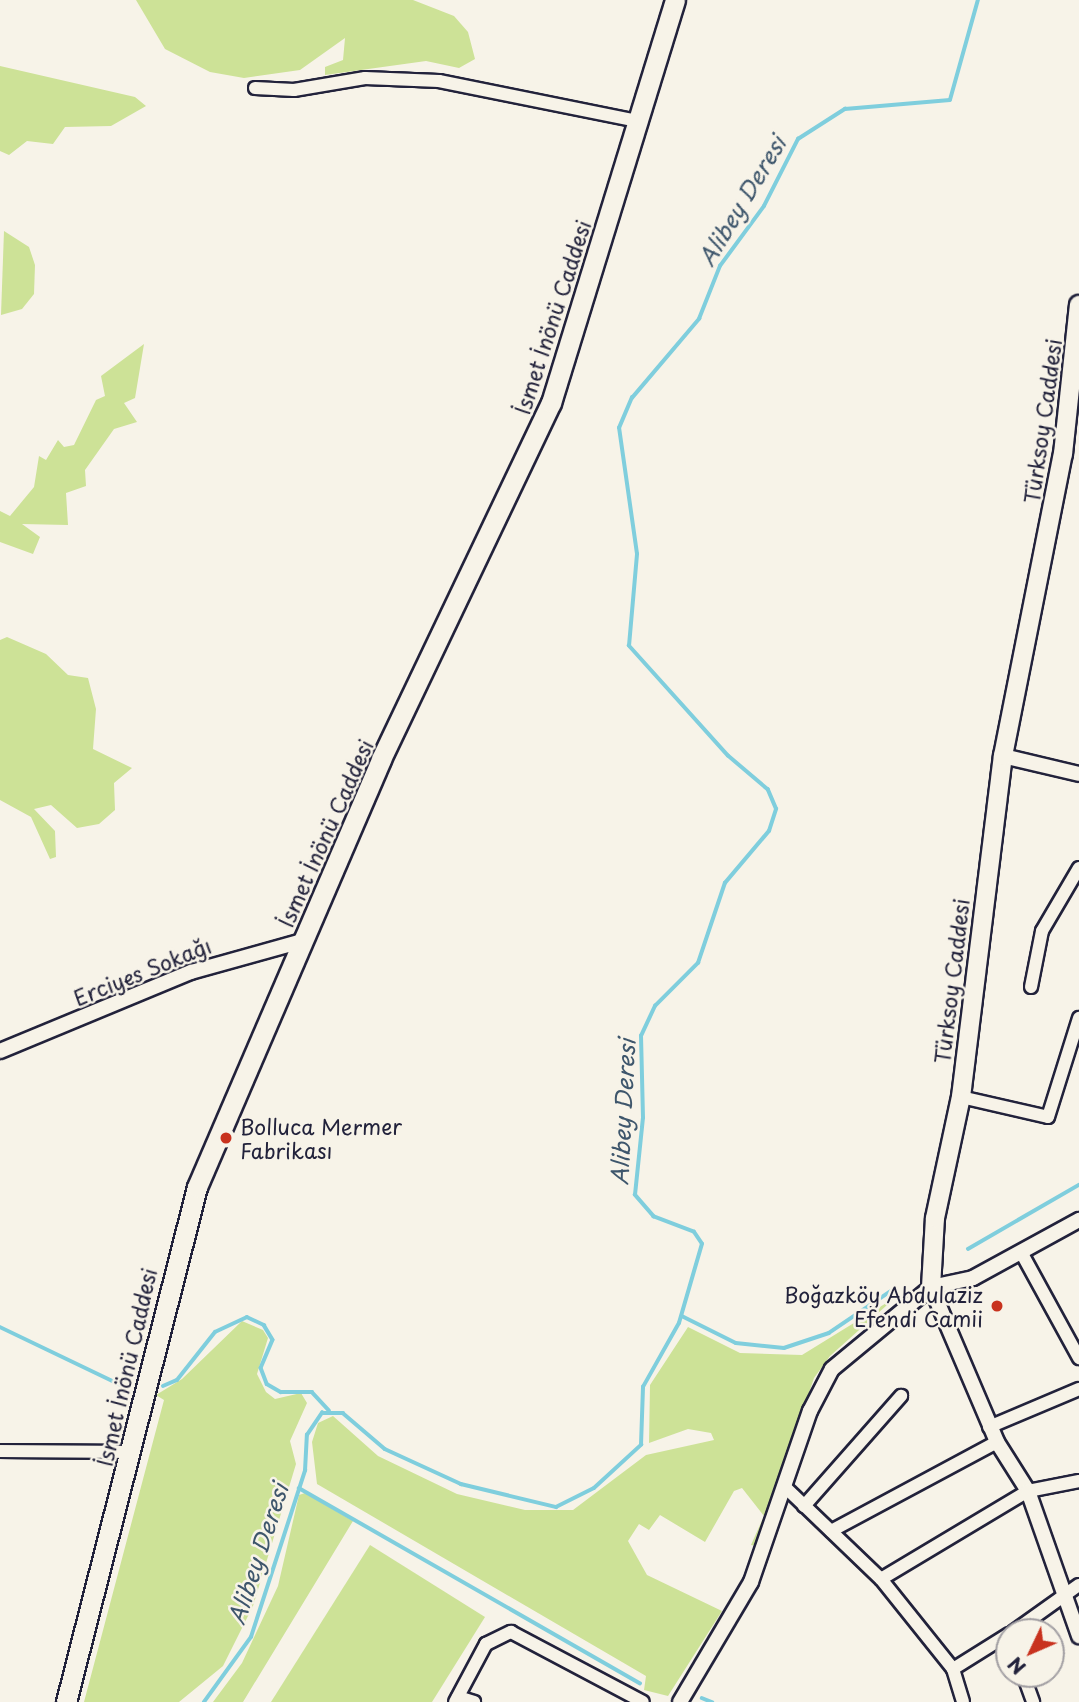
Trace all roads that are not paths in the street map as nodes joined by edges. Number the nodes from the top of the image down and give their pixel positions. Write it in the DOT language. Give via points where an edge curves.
graph roads {
  1 [pos="675,0"];
  2 [pos="255,88"];
  3 [pos="638,121"];
  4 [pos="1079,305"];
  5 [pos="1076,372"];
  6 [pos="1003,756"];
  7 [pos="1079,774"];
  8 [pos="1079,868"];
  9 [pos="302,941"];
  10 [pos="1031,987"];
  11 [pos="1079,1018"];
  12 [pos="0,1051"];
  13 [pos="961,1097"];
  14 [pos="1079,1220"];
  15 [pos="1021,1252"];
  16 [pos="931,1287"];
  17 [pos="1079,1358"];
  18 [pos="1079,1389"];
  19 [pos="901,1396"];
  20 [pos="989,1427"];
  21 [pos="997,1442"];
  22 [pos="0,1451"];
  23 [pos="130,1452"];
  24 [pos="1079,1482"];
  25 [pos="785,1488"];
  26 [pos="1028,1491"];
  27 [pos="804,1506"];
  28 [pos="831,1531"];
  29 [pos="881,1579"];
  30 [pos="1072,1587"];
  31 [pos="1031,1618"];
  32 [pos="1079,1636"];
  33 [pos="995,1643"];
  34 [pos="953,1669"];
  35 [pos="456,1699"];
  36 [pos="66,1702"];
  37 [pos="474,1702"];
  38 [pos="643,1702"];
  39 [pos="680,1702"];
  40 [pos="963,1702"];
  1 -- 3 [label="main road, İsmet İnönü Caddesi"];
  2 -- 3 [label="street" via="294,90 365,78 439,81"];
  3 -- 9 [label="main road, İsmet İnönü Caddesi" via="551,402"];
  4 -- 5 [label="main road, Türksoy Caddesi"];
  5 -- 6 [label="main road, Türksoy Caddesi" via="1049,536"];
  6 -- 7 [label="street"];
  6 -- 13 [label="main road, Türksoy Caddesi"];
  8 -- 10 [label="street" via="1042,931"];
  9 -- 12 [label="street, Erciyes Sokağı" via="191,972"];
  9 -- 23 [label="main road, İsmet İnönü Caddesi" via="184,1223"];
  11 -- 13 [label="street" via="1048,1117"];
  13 -- 16 [label="main road, Türksoy Caddesi" via="935,1218"];
  14 -- 15 [label="street"];
  15 -- 16 [label="street" via="973,1278"];
  15 -- 17 [label="street"];
  16 -- 20 [label="street, Türksoy Caddesi"];
  16 -- 25 [label="street" via="832,1369 810,1410"];
  18 -- 20 [label="street"];
  19 -- 27 [label="street"];
  20 -- 21 [label="street, Türksoy Caddesi"];
  21 -- 26 [label="street, Türksoy Caddesi"];
  21 -- 28 [label="street"];
  22 -- 23 [label="street"];
  23 -- 36 [label="main road, İsmet İnönü Caddesi"];
  24 -- 26 [label="street"];
  25 -- 27 [label="street"];
  25 -- 39 [label="street" via="751,1582"];
  26 -- 29 [label="street"];
  26 -- 30 [label="street, Türksoy Caddesi"];
  27 -- 28 [label="street"];
  28 -- 29 [label="street"];
  29 -- 34 [label="street"];
  30 -- 31 [label="street"];
  30 -- 32 [label="street, Türksoy Caddesi"];
  33 -- 34 [label="street"];
  34 -- 40 [label="street"];
  35 -- 37 [label="street"];
  35 -- 38 [label="street" via="486,1644 511,1632"];
}
